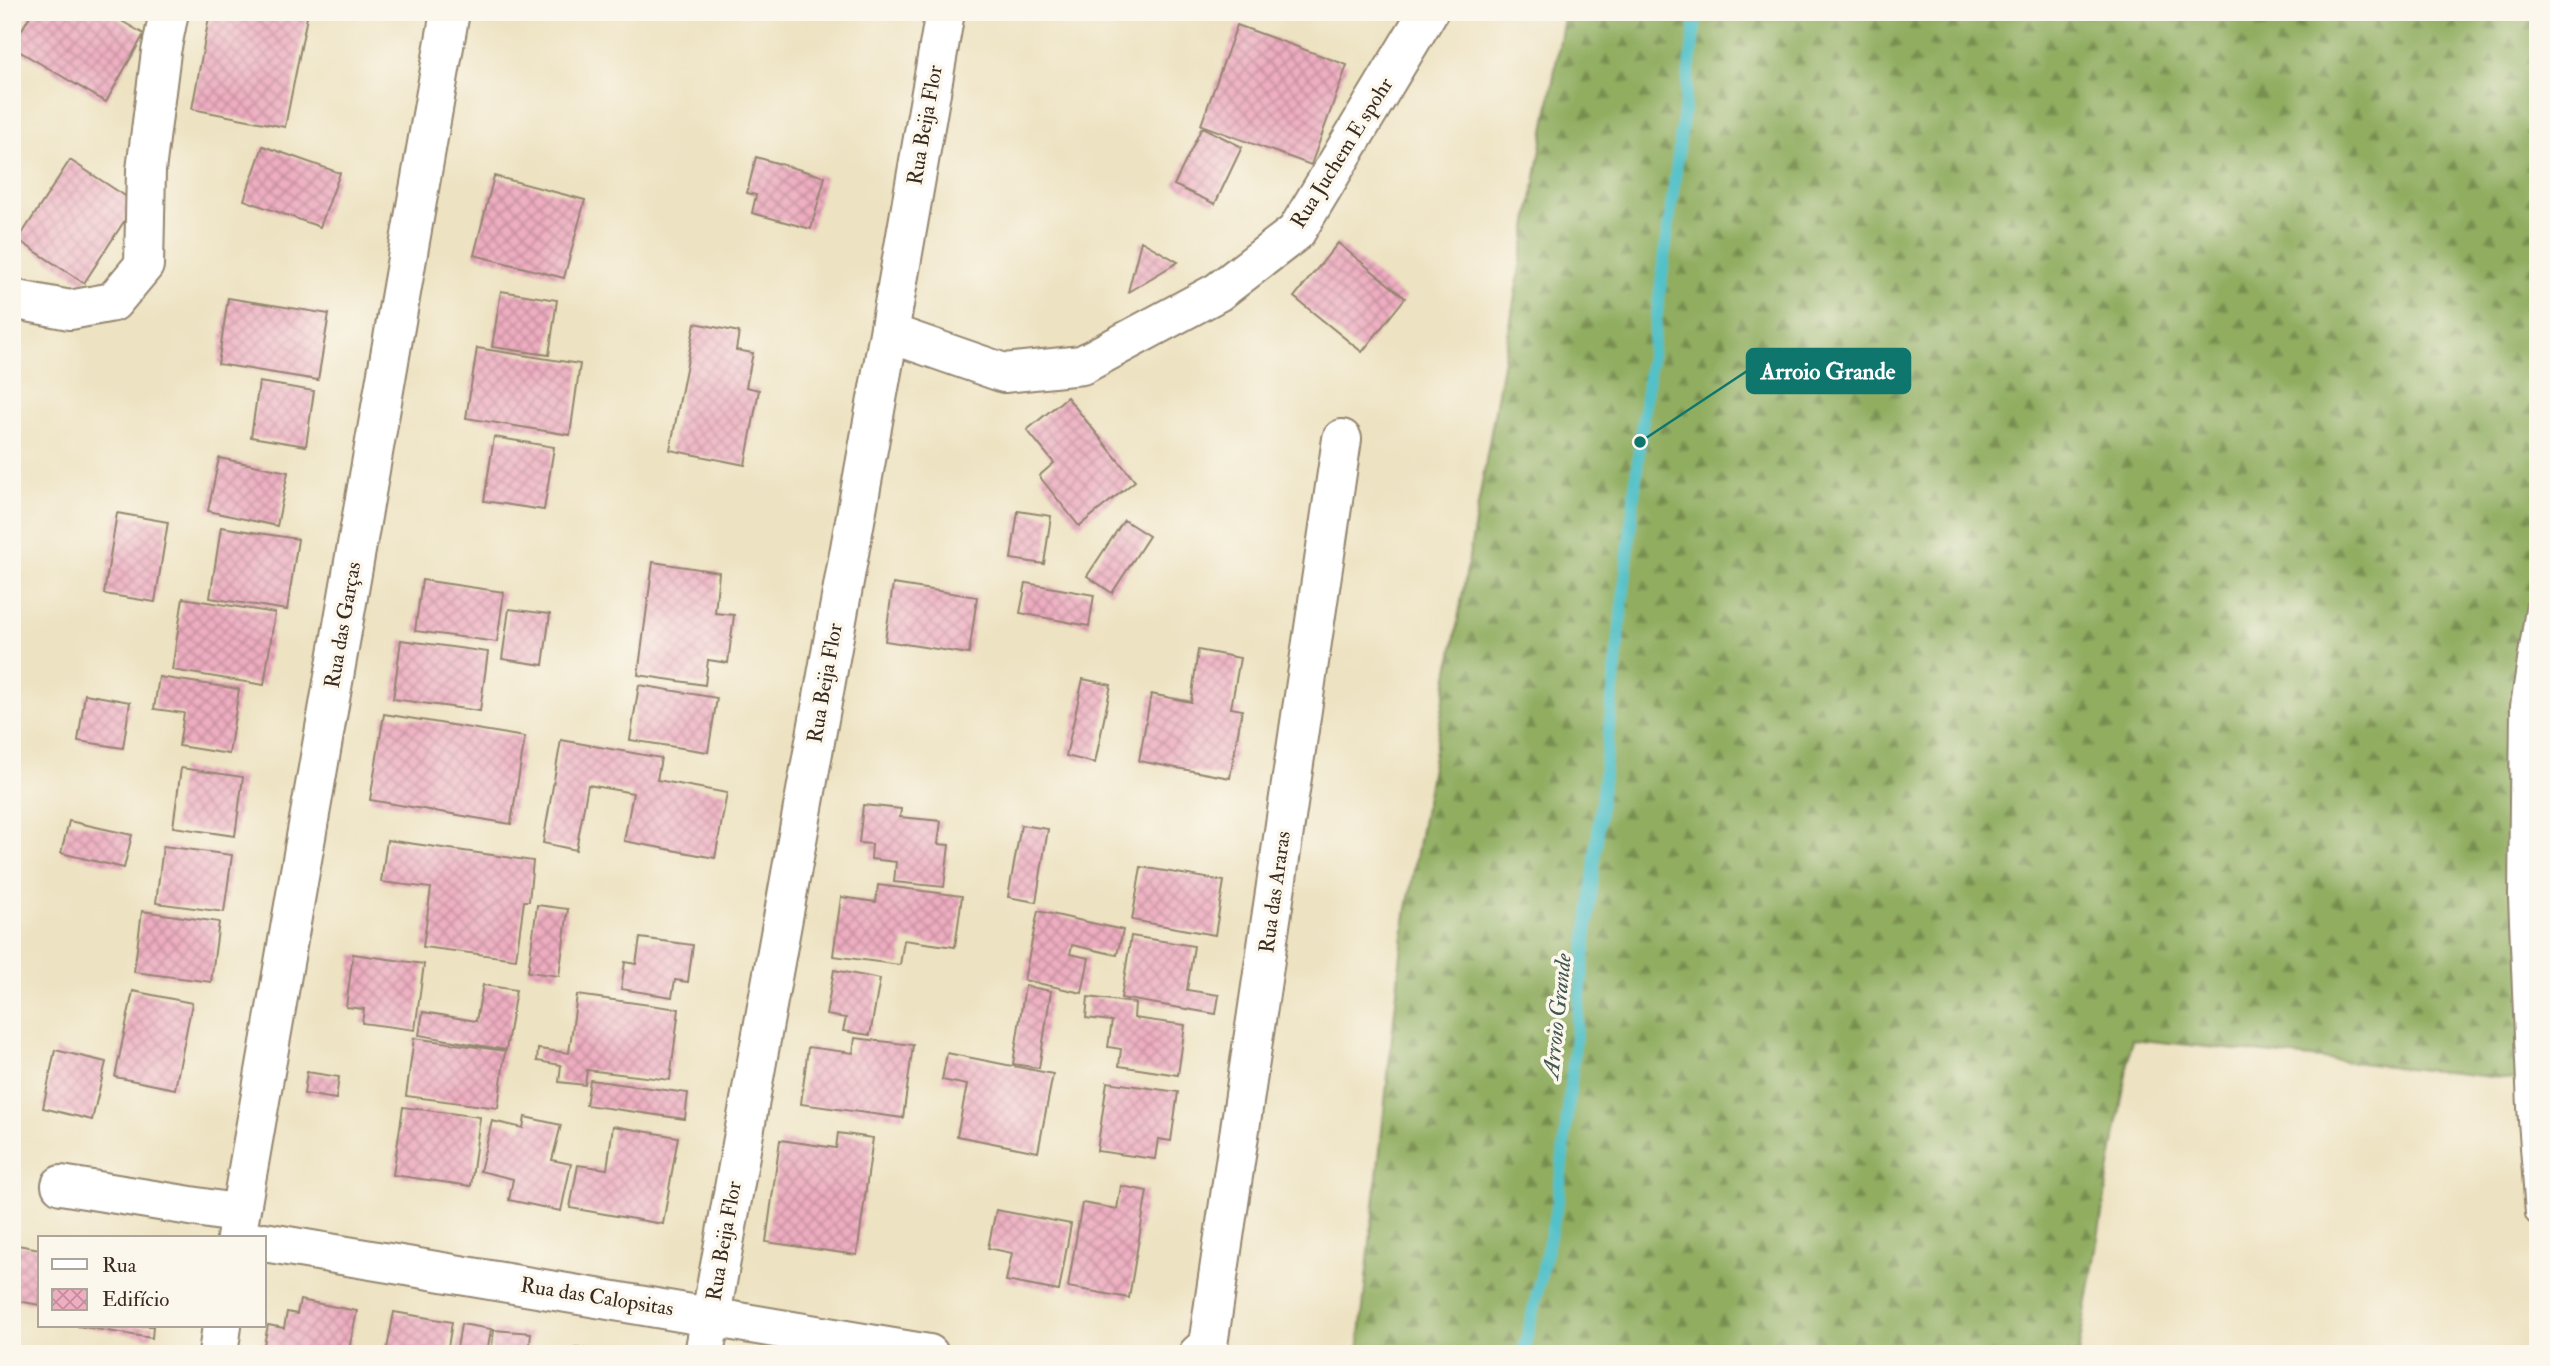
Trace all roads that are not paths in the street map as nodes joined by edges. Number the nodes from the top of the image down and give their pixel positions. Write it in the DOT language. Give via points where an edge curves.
graph roads {
  1 [pos="169,12"];
  2 [pos="450,12"];
  3 [pos="945,12"];
  4 [pos="1427,12"];
  5 [pos="12,299"];
  6 [pos="889,333"];
  7 [pos="1342,439"];
  8 [pos="2538,609"];
  9 [pos="61,1185"];
  10 [pos="2538,1213"];
  11 [pos="244,1234"];
  12 [pos="266,1238"];
  13 [pos="710,1315"];
  14 [pos="222,1328"];
  15 [pos="1203,1350"];
  16 [pos="218,1354"];
  17 [pos="704,1354"];
  18 [pos="929,1354"];
  1 -- 5 [label="street" via="146,170 144,265 113,302 70,310"];
  2 -- 11 [label="street, Rua das Garças"];
  3 -- 6 [label="street, Rua Beija Flor"];
  4 -- 6 [label="street, Rua Juchem E spohr" via="1296,232 1219,292 1082,365 1004,373"];
  6 -- 13 [label="street, Rua Beija Flor"];
  7 -- 15 [label="street, Rua das Araras"];
  8 -- 10 [label="lane" via="2523,706 2521,898"];
  9 -- 11 [label="street, Rua das Calopsitas"];
  12 -- 13 [label="street, Rua das Calopsitas"];
  13 -- 17 [label="street, Rua Beija Flor"];
  13 -- 18 [label="street, Rua das Calopsitas"];
  14 -- 16 [label="street"];
}
